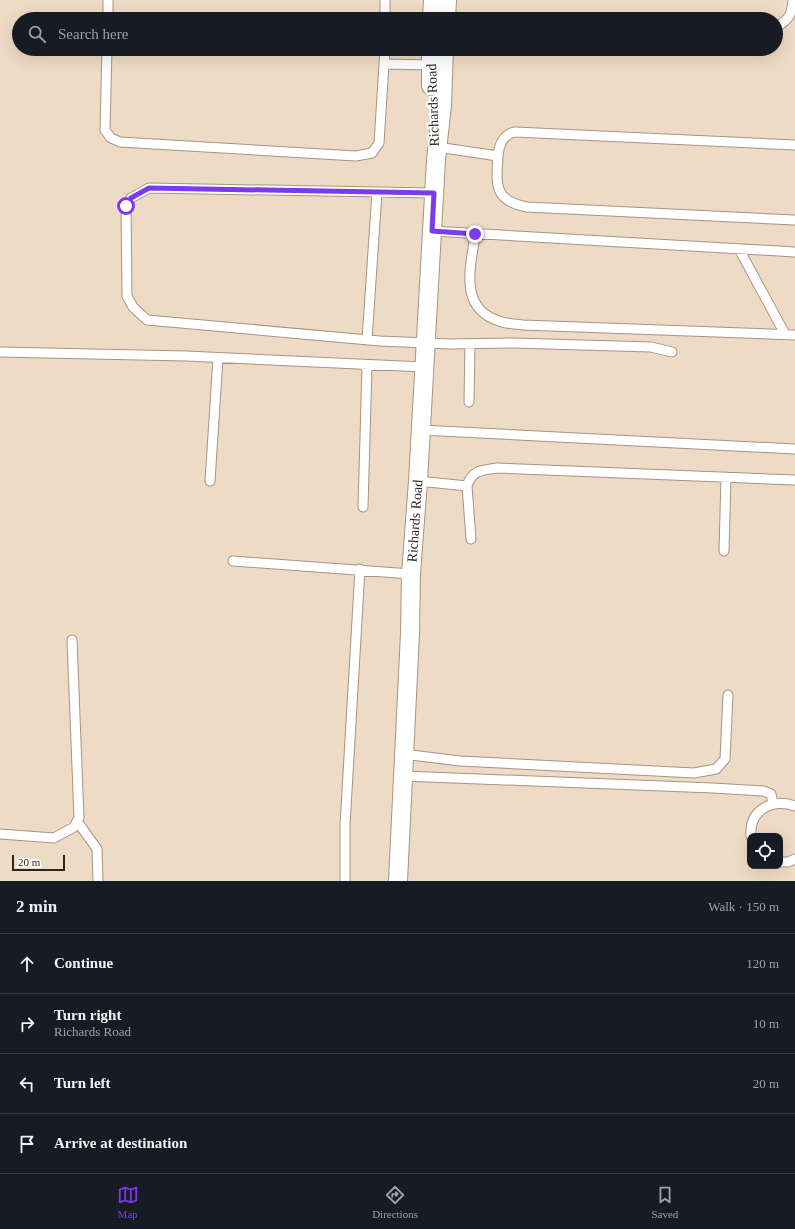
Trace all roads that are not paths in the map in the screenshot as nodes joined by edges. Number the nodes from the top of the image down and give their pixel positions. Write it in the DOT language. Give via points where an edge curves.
graph roads {
  1 [pos="108,0"];
  2 [pos="385,0"];
  3 [pos="433,0"];
  4 [pos="793,0"];
  5 [pos="108,12"];
  6 [pos="385,12"];
  7 [pos="442,12"];
  8 [pos="783,24"];
  9 [pos="107,56"];
  10 [pos="386,56"];
  11 [pos="444,56"];
  12 [pos="431,57"];
  13 [pos="386,64"];
  14 [pos="795,145"];
  15 [pos="436,154"];
  16 [pos="498,156"];
  17 [pos="377,192"];
  18 [pos="434,193"];
  19 [pos="795,220"];
  20 [pos="432,231"];
  21 [pos="475,234"];
  22 [pos="739,249"];
  23 [pos="795,252"];
  24 [pos="785,334"];
  25 [pos="795,335"];
  26 [pos="367,340"];
  27 [pos="426,342"];
  28 [pos="470,344"];
  29 [pos="0,352"];
  30 [pos="672,352"];
  31 [pos="218,358"];
  32 [pos="368,366"];
  33 [pos="424,367"];
  34 [pos="469,402"];
  35 [pos="421,430"];
  36 [pos="795,449"];
  37 [pos="726,477"];
  38 [pos="795,480"];
  39 [pos="210,481"];
  40 [pos="418,481"];
  41 [pos="467,486"];
  42 [pos="363,507"];
  43 [pos="472,539"];
  44 [pos="724,551"];
  45 [pos="233,561"];
  46 [pos="360,569"];
  47 [pos="411,574"];
  48 [pos="72,640"];
  49 [pos="728,696"];
  50 [pos="403,754"];
  51 [pos="403,776"];
  52 [pos="773,803"];
  53 [pos="795,806"];
  54 [pos="77,821"];
  55 [pos="751,833"];
  56 [pos="0,834"];
  57 [pos="795,859"];
  58 [pos="783,862"];
  59 [pos="98,881"];
  60 [pos="344,881"];
  61 [pos="398,881"];
  1 -- 5 [label="lane"];
  2 -- 6 [label="lane"];
  3 -- 7 [label="street"];
  4 -- 8 [label="lane" via="792,12"];
  9 -- 13 [label="lane" via="105,130 111,138 120,142 356,156 372,153 379,143"];
  10 -- 13 [label="lane"];
  11 -- 15 [label="street, Richards Road" via="442,105"];
  12 -- 13 [label="lane"];
  12 -- 15 [label="street, Richards Road"];
  14 -- 16 [label="lane" via="515,132 504,139"];
  15 -- 16 [label="lane"];
  15 -- 18 [label="street, Richards Road"];
  16 -- 19 [label="lane" via="497,182 500,192 507,201 527,208"];
  17 -- 18 [label="lane"];
  17 -- 26 [label="lane"];
  17 -- 26 [label="lane" via="149,188 131,198 126,206 127,296 132,307 147,320"];
  18 -- 20 [label="street, Richards Road"];
  20 -- 21 [label="lane"];
  20 -- 27 [label="street, Richards Road"];
  21 -- 22 [label="lane"];
  21 -- 24 [label="lane" via="469,288 472,298 487,316 499,322"];
  22 -- 23 [label="lane"];
  22 -- 24 [label="lane"];
  24 -- 25 [label="lane"];
  26 -- 27 [label="lane"];
  27 -- 28 [label="lane"];
  27 -- 33 [label="street, Richards Road"];
  28 -- 30 [label="lane" via="651,347"];
  28 -- 34 [label="lane"];
  29 -- 31 [label="lane"];
  31 -- 32 [label="lane"];
  31 -- 39 [label="lane"];
  32 -- 33 [label="lane"];
  32 -- 42 [label="lane"];
  33 -- 35 [label="street, Richards Road"];
  35 -- 36 [label="lane"];
  35 -- 40 [label="street, Richards Road"];
  37 -- 38 [label="lane"];
  37 -- 41 [label="lane" via="497,468 479,470 470,478"];
  37 -- 44 [label="lane"];
  40 -- 41 [label="lane"];
  40 -- 47 [label="street, Richards Road"];
  41 -- 43 [label="lane"];
  45 -- 46 [label="lane"];
  46 -- 47 [label="lane"];
  46 -- 60 [label="lane"];
  47 -- 50 [label="street, Richards Road"];
  48 -- 54 [label="lane" via="79,818"];
  49 -- 50 [label="lane" via="725,759 716,769 694,773 460,761"];
  50 -- 51 [label="street, Richards Road"];
  51 -- 52 [label="lane" via="748,790 771,794"];
  51 -- 61 [label="street, Richards Road"];
  52 -- 53 [label="lane" via="785,802"];
  52 -- 55 [label="lane" via="762,808 754,817"];
  54 -- 56 [label="lane" via="74,827 54,838"];
  54 -- 59 [label="lane" via="97,849"];
  57 -- 58 [label="lane"];
}
